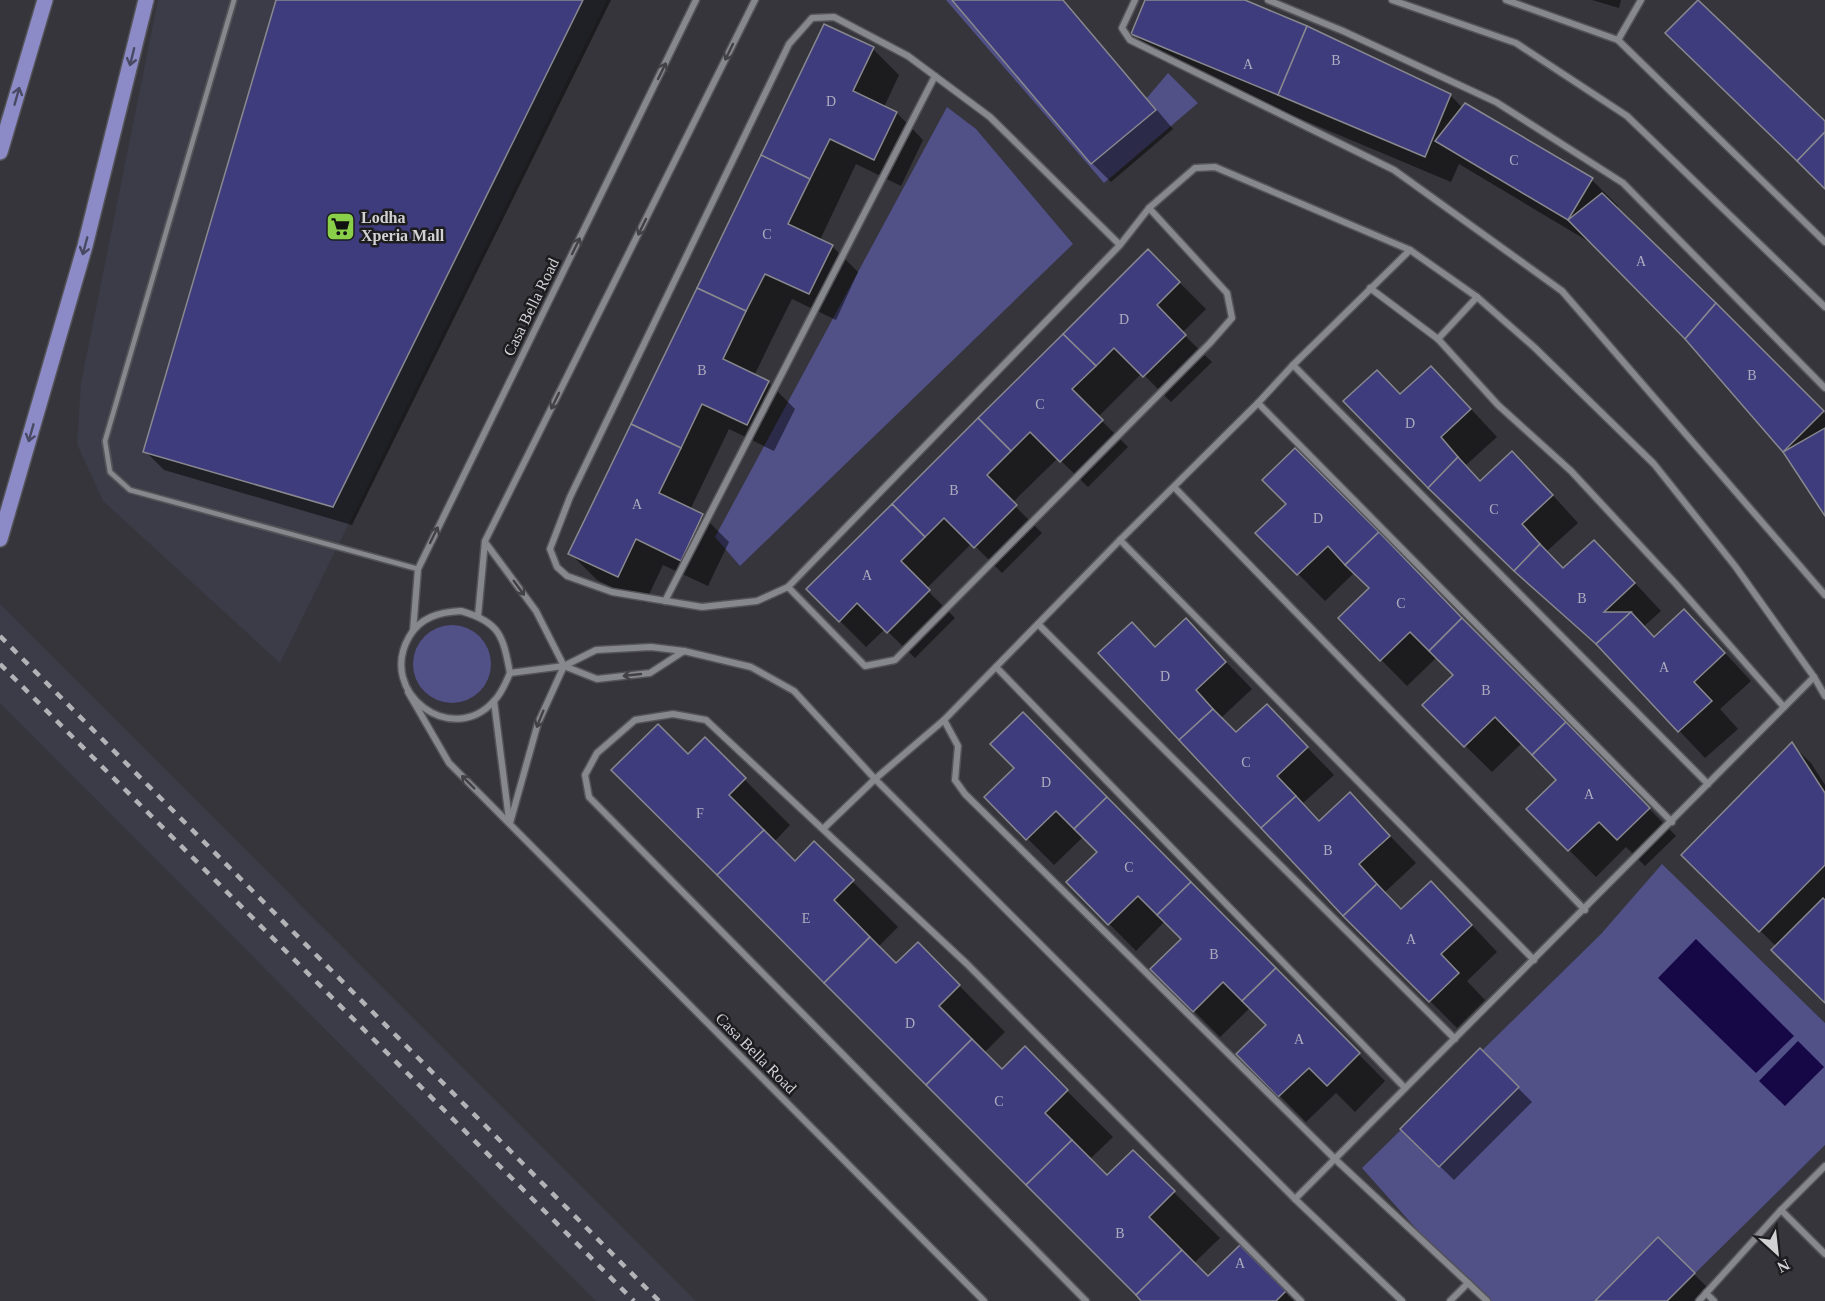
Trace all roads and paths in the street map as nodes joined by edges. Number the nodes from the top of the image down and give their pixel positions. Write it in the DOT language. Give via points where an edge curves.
graph roads {
  1 [pos="45,0"];
  2 [pos="146,0"];
  3 [pos="234,0"];
  4 [pos="696,0"];
  5 [pos="755,0"];
  6 [pos="1135,0"];
  7 [pos="1268,0"];
  8 [pos="1392,0"];
  9 [pos="1506,0"];
  10 [pos="1641,0"];
  11 [pos="1618,40"];
  12 [pos="935,76"];
  13 [pos="0,152"];
  14 [pos="1149,208"];
  15 [pos="1825,242"];
  16 [pos="1120,245"];
  17 [pos="1410,249"];
  18 [pos="1370,288"];
  19 [pos="1477,297"];
  20 [pos="1825,307"];
  21 [pos="1438,339"];
  22 [pos="1293,364"];
  23 [pos="1825,388"];
  24 [pos="1258,403"];
  25 [pos="1174,487"];
  26 [pos="0,539"];
  27 [pos="1120,540"];
  28 [pos="485,541"];
  29 [pos="418,569"];
  30 [pos="788,587"];
  31 [pos="1825,595"];
  32 [pos="664,601"];
  33 [pos="478,616"];
  34 [pos="1038,624"];
  35 [pos="413,631"];
  36 [pos="684,651"];
  37 [pos="564,666"];
  38 [pos="996,667"];
  39 [pos="510,673"];
  40 [pos="1814,677"];
  41 [pos="408,692"];
  42 [pos="1825,696"];
  43 [pos="494,701"];
  44 [pos="1784,707"];
  45 [pos="944,720"];
  46 [pos="875,779"];
  47 [pos="1708,784"];
  48 [pos="1672,822"];
  49 [pos="510,823"];
  50 [pos="823,829"];
  51 [pos="1585,910"];
  52 [pos="1534,960"];
  53 [pos="1455,1039"];
  54 [pos="1405,1088"];
  55 [pos="1336,1160"];
  56 [pos="1825,1166"];
  57 [pos="1295,1199"];
  58 [pos="1781,1210"];
  59 [pos="1825,1254"];
  60 [pos="1468,1283"];
  61 [pos="1706,1293"];
  62 [pos="984,1301"];
  63 [pos="1086,1301"];
  64 [pos="1301,1301"];
  65 [pos="1402,1301"];
  66 [pos="1450,1301"];
  67 [pos="1487,1301"];
  68 [pos="1699,1301"];
  69 [pos="1714,1301"];
  13 -- 1 [label="main road, one-way"];
  2 -- 26 [label="main road, one-way" via="85,246"];
  3 -- 29 [label="lane" via="105,441 110,472 130,490"];
  29 -- 4 [label="street, Casa Bella Road, one-way"];
  5 -- 28 [label="street, one-way"];
  6 -- 31 [label="street" via="1122,28 1130,40 1394,170 1562,291"];
  7 -- 23 [label="street" via="1496,102 1623,183"];
  8 -- 20 [label="street" via="1516,43 1627,116"];
  9 -- 11 [label="street"];
  10 -- 11 [label="street"];
  11 -- 15 [label="street"];
  12 -- 16 [label="street" via="990,117"];
  12 -- 32 [label="street"];
  12 -- 32 [label="street" via="908,56 834,17 812,18 789,44 570,497 550,549 557,567 567,576 612,592"];
  14 -- 16 [label="street"];
  14 -- 17 [label="street" via="1194,168 1215,167"];
  14 -- 30 [label="street" via="1227,293 1232,318 1210,343 895,660 865,666"];
  16 -- 30 [label="street"];
  17 -- 18 [label="street"];
  17 -- 19 [label="street"];
  18 -- 21 [label="street"];
  18 -- 22 [label="street"];
  19 -- 21 [label="street"];
  19 -- 40 [label="street" via="1654,464 1735,566"];
  21 -- 44 [label="street" via="1498,405 1571,471"];
  22 -- 24 [label="street"];
  22 -- 47 [label="street"];
  24 -- 25 [label="street"];
  24 -- 48 [label="street"];
  25 -- 27 [label="street"];
  25 -- 51 [label="street"];
  27 -- 34 [label="street"];
  27 -- 52 [label="street"];
  28 -- 33 [label="street"];
  28 -- 37 [label="street, one-way" via="536,611"];
  29 -- 35 [label="street, Casa Bella Road"];
  30 -- 32 [label="street" via="758,601 702,607"];
  33 -- 35 [label="street" via="461,611 443,612 426,619"];
  33 -- 39 [label="street" via="498,632"];
  34 -- 38 [label="street"];
  34 -- 53 [label="street"];
  35 -- 41 [label="street, Casa Bella Road" via="401,660"];
  36 -- 37 [label="street" via="651,647 596,650"];
  36 -- 37 [label="street, one-way" via="650,673 597,679"];
  36 -- 46 [label="street" via="751,667 794,691"];
  37 -- 39 [label="street"];
  37 -- 49 [label="street, one-way" via="538,723"];
  38 -- 45 [label="street"];
  38 -- 54 [label="street"];
  39 -- 43 [label="street"];
  40 -- 42 [label="street"];
  40 -- 44 [label="street"];
  41 -- 43 [label="street" via="432,714 449,718 466,717"];
  49 -- 41 [label="street, Casa Bella Road, one-way" via="449,763"];
  43 -- 49 [label="street"];
  44 -- 47 [label="street"];
  45 -- 46 [label="street"];
  45 -- 55 [label="street" via="958,746 955,780 964,794"];
  46 -- 50 [label="street"];
  46 -- 57 [label="street"];
  47 -- 48 [label="street"];
  48 -- 51 [label="street"];
  49 -- 62 [label="street, Casa Bella Road"];
  50 -- 63 [label="street" via="706,720 673,714 635,720 597,753 585,775 589,796"];
  50 -- 64 [label="street" via="967,964"];
  51 -- 52 [label="street"];
  52 -- 53 [label="street"];
  53 -- 54 [label="street"];
  54 -- 55 [label="street"];
  55 -- 57 [label="street"];
  55 -- 60 [label="street"];
  56 -- 58 [label="street"];
  57 -- 65 [label="street"];
  58 -- 59 [label="street"];
  58 -- 61 [label="street"];
  60 -- 66 [label="street"];
  60 -- 67 [label="street"];
  61 -- 68 [label="street"];
  61 -- 69 [label="street"];
}
